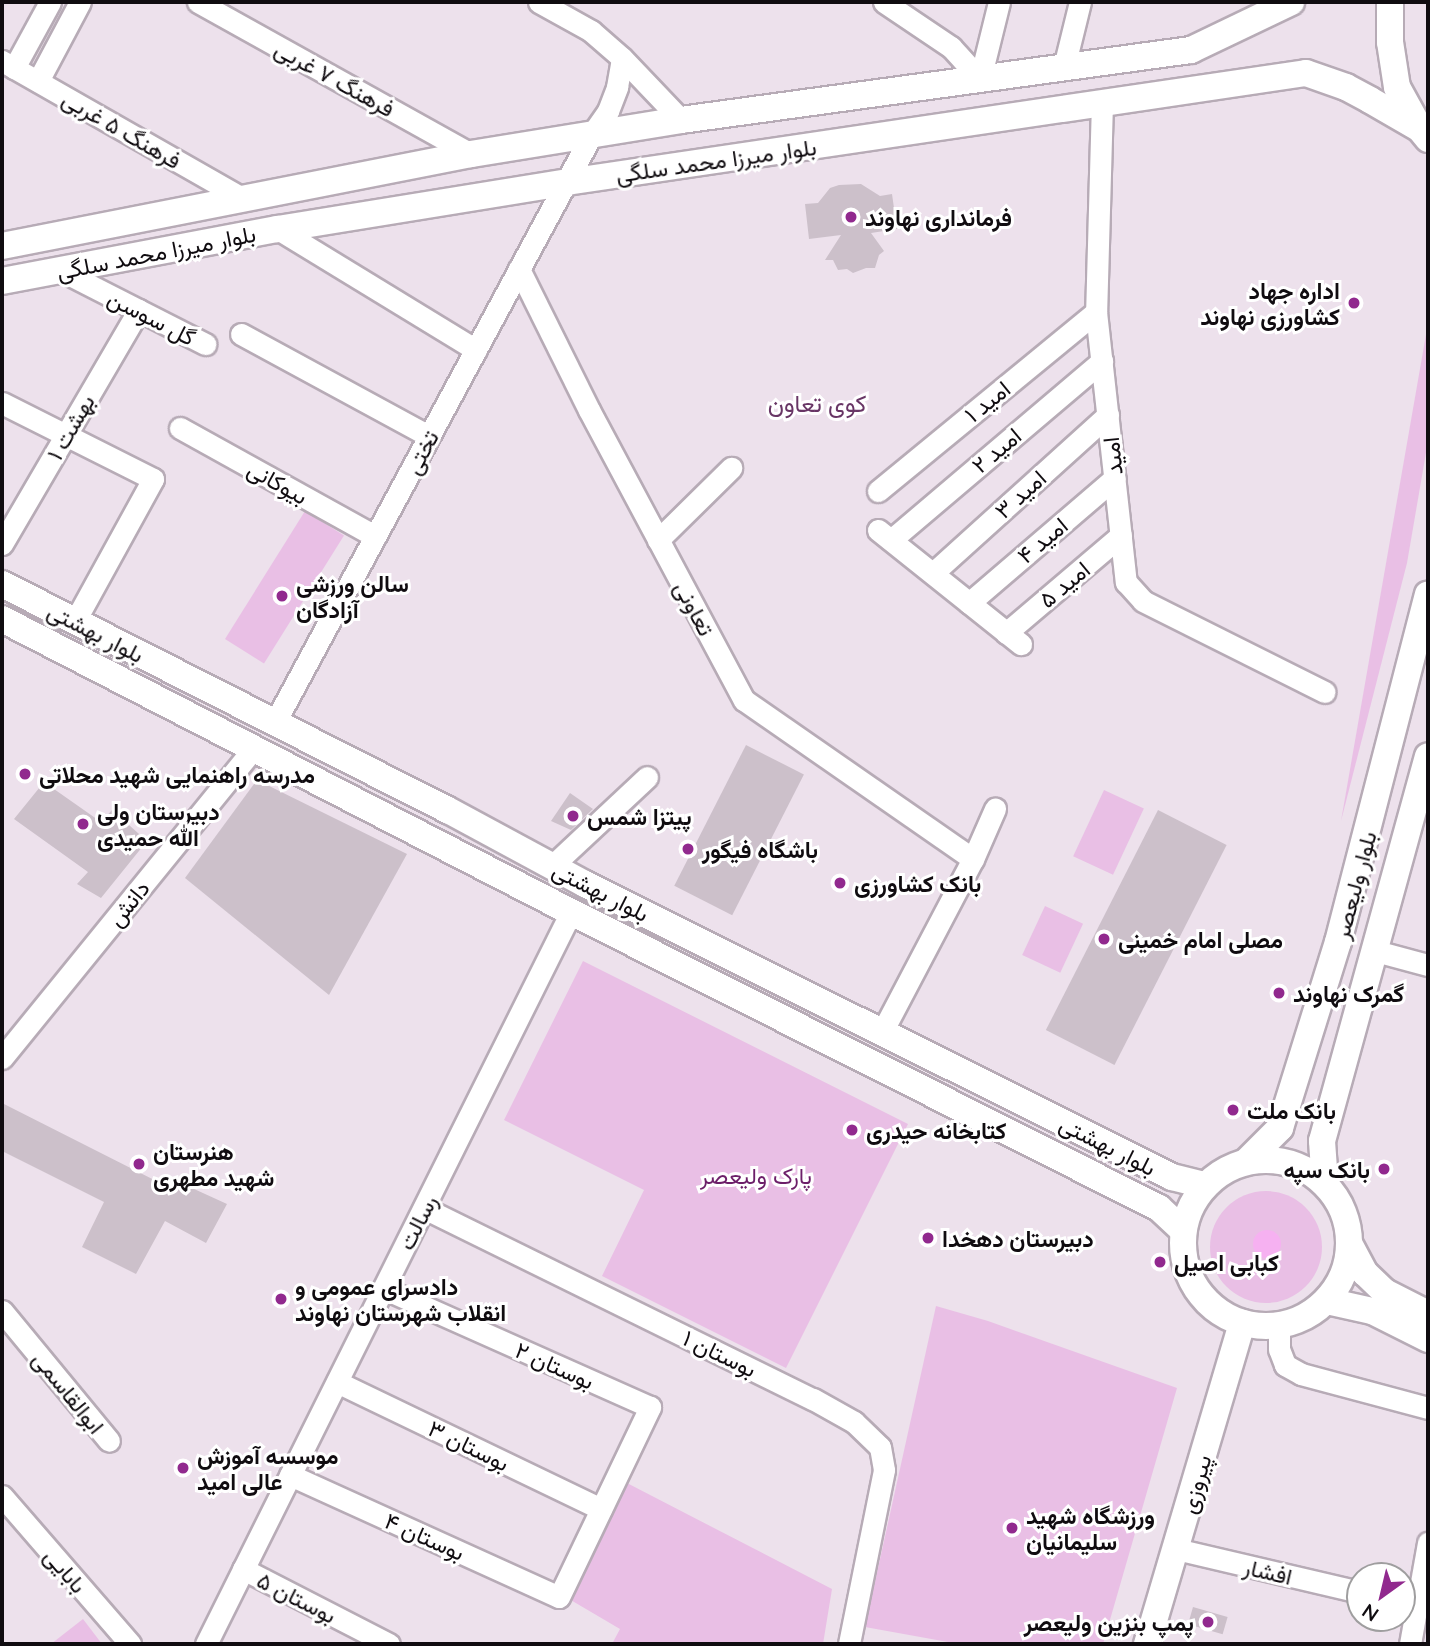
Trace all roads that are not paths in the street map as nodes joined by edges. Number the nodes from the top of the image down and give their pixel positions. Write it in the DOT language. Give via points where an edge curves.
graph roads {
  1 [pos="50,2"];
  2 [pos="80,2"];
  3 [pos="198,2"];
  4 [pos="539,2"];
  5 [pos="999,2"];
  6 [pos="1080,2"];
  7 [pos="1291,2"];
  8 [pos="1391,2"];
  9 [pos="894,4"];
  10 [pos="622,58"];
  11 [pos="8,65"];
  12 [pos="1064,67"];
  13 [pos="980,79"];
  14 [pos="38,81"];
  15 [pos="1102,103"];
  16 [pos="681,120"];
  17 [pos="592,134"];
  18 [pos="1425,137"];
  19 [pos="471,154"];
  20 [pos="567,181"];
  21 [pos="242,198"];
  22 [pos="278,229"];
  23 [pos="5,243"];
  24 [pos="519,269"];
  25 [pos="62,271"];
  26 [pos="2,281"];
  27 [pos="139,310"];
  28 [pos="1096,312"];
  29 [pos="241,334"];
  30 [pos="205,344"];
  31 [pos="476,350"];
  32 [pos="1102,360"];
  33 [pos="2,403"];
  34 [pos="1108,415"];
  35 [pos="180,428"];
  36 [pos="65,436"];
  37 [pos="429,436"];
  38 [pos="731,468"];
  39 [pos="1115,478"];
  40 [pos="878,491"];
  41 [pos="1121,535"];
  42 [pos="375,536"];
  43 [pos="659,540"];
  44 [pos="2,544"];
  45 [pos="933,573"];
  46 [pos="2,584"];
  47 [pos="1428,594"];
  48 [pos="969,603"];
  49 [pos="2,619"];
  50 [pos="75,621"];
  51 [pos="1325,692"];
  52 [pos="275,722"];
  53 [pos="254,748"];
  54 [pos="1426,772"];
  55 [pos="647,777"];
  56 [pos="995,809"];
  57 [pos="973,859"];
  58 [pos="552,866"];
  59 [pos="585,884"];
  60 [pos="571,912"];
  61 [pos="1376,951"];
  62 [pos="1428,965"];
  63 [pos="882,1032"];
  64 [pos="2,1058"];
  65 [pos="1247,1161"];
  66 [pos="1325,1183"];
  67 [pos="1205,1185"];
  68 [pos="424,1208"];
  69 [pos="1183,1230"];
  70 [pos="1350,1245"];
  71 [pos="383,1288"];
  72 [pos="1327,1301"];
  73 [pos="2,1311"];
  74 [pos="1428,1314"];
  75 [pos="1242,1323"];
  76 [pos="1279,1326"];
  77 [pos="1428,1339"];
  78 [pos="337,1382"];
  79 [pos="1428,1408"];
  80 [pos="109,1441"];
  81 [pos="290,1475"];
  82 [pos="2,1496"];
  83 [pos="601,1509"];
  84 [pos="1428,1543"];
  85 [pos="1176,1549"];
  86 [pos="243,1569"];
  87 [pos="1416,1581"];
  88 [pos="1346,1589"];
  89 [pos="130,1644"];
  90 [pos="206,1644"];
  91 [pos="388,1644"];
  92 [pos="849,1644"];
  93 [pos="1147,1644"];
  1 -- 11 [label="street"];
  2 -- 14 [label="street"];
  3 -- 19 [label="street, فرهنگ ۷ غربی"];
  4 -- 10 [label="street" via="591,32"];
  5 -- 13 [label="street"];
  6 -- 12 [label="street"];
  7 -- 12 [label="main road, بلوار میرزا محمد سلگی" via="1191,50"];
  8 -- 18 [label="main road" via="1390,43 1397,87"];
  9 -- 13 [label="street" via="951,47"];
  10 -- 16 [label="street"];
  10 -- 17 [label="street, تختی" via="608,111"];
  11 -- 14 [label="street, فرهنگ ۵ غربی"];
  12 -- 13 [label="main road, بلوار میرزا محمد سلگی"];
  13 -- 16 [label="main road, بلوار میرزا محمد سلگی"];
  14 -- 21 [label="street, فرهنگ ۵ غربی"];
  15 -- 18 [label="main road, بلوار میرزا محمد سلگی" via="1306,73 1346,87"];
  15 -- 20 [label="main road, بلوار میرزا محمد سلگی"];
  15 -- 28 [label="street, امید"];
  16 -- 17 [label="main road, بلوار میرزا محمد سلگی"];
  17 -- 19 [label="main road, بلوار میرزا محمد سلگی"];
  17 -- 20 [label="street, تختی"];
  19 -- 21 [label="main road, بلوار میرزا محمد سلگی"];
  20 -- 22 [label="main road, بلوار میرزا محمد سلگی"];
  20 -- 24 [label="street, تختی"];
  21 -- 23 [label="main road, بلوار میرزا محمد سلگی"];
  22 -- 25 [label="main road, بلوار میرزا محمد سلگی"];
  22 -- 31 [label="street"];
  24 -- 31 [label="street, تختی"];
  24 -- 43 [label="street, تعاونی"];
  25 -- 26 [label="main road, بلوار میرزا محمد سلگی"];
  25 -- 27 [label="street, گل سوسن"];
  27 -- 30 [label="street, گل سوسن"];
  27 -- 36 [label="street, بهشت ۱"];
  28 -- 32 [label="street, امید"];
  28 -- 40 [label="street, امید ۱"];
  29 -- 37 [label="street"];
  31 -- 37 [label="street, تختی"];
  32 -- 34 [label="street, امید"];
  32 -- 45 [label="street, امید ۲" via="884,535"];
  33 -- 36 [label="street"];
  34 -- 39 [label="street, امید"];
  34 -- 45 [label="street, امید ۳"];
  35 -- 42 [label="street, بیوکانی"];
  36 -- 44 [label="street, بهشت ۱"];
  36 -- 50 [label="street" via="153,479"];
  37 -- 42 [label="street, تختی"];
  38 -- 43 [label="street"];
  39 -- 41 [label="street, امید"];
  39 -- 48 [label="street, امید ۴"];
  41 -- 48 [label="street, امید ۵" via="1014,638"];
  41 -- 51 [label="street, امید" via="1126,582 1143,601"];
  42 -- 52 [label="street, تختی"];
  43 -- 57 [label="street, تعاونی" via="744,700"];
  45 -- 48 [label="street"];
  46 -- 50 [label="main road, بلوار بهشتی"];
  47 -- 65 [label="main road, بلوار ولیعصر" via="1338,942 1280,1128"];
  49 -- 53 [label="main road, بلوار بهشتی"];
  50 -- 52 [label="main road, بلوار بهشتی"];
  52 -- 53 [label="main road"];
  52 -- 58 [label="main road, بلوار بهشتی"];
  53 -- 60 [label="main road, بلوار بهشتی"];
  53 -- 64 [label="street, دانش"];
  54 -- 61 [label="main road, بلوار ولیعصر"];
  55 -- 58 [label="street"];
  56 -- 57 [label="street"];
  57 -- 63 [label="street"];
  58 -- 59 [label="main road, بلوار بهشتی"];
  59 -- 60 [label="main road"];
  59 -- 63 [label="main road, بلوار بهشتی"];
  60 -- 68 [label="street, رسالت"];
  60 -- 69 [label="main road, بلوار بهشتی" via="1159,1208"];
  61 -- 62 [label="street"];
  61 -- 66 [label="main road, بلوار ولیعصر" via="1322,1141"];
  63 -- 67 [label="main road, بلوار بهشتی" via="1172,1177"];
  65 -- 66 [label="main road" via="1290,1163"];
  65 -- 67 [label="main road"];
  66 -- 70 [label="main road" via="1348,1222"];
  67 -- 69 [label="main road"];
  68 -- 71 [label="street, رسالت"];
  68 -- 92 [label="street, بوستان ۱" via="801,1393 854,1422 880,1447 884,1470"];
  69 -- 75 [label="main road" via="1183,1254 1202,1297 1220,1313"];
  70 -- 72 [label="main road" via="1347,1265"];
  70 -- 74 [label="main road" via="1365,1273 1385,1292"];
  71 -- 78 [label="street, رسالت"];
  71 -- 83 [label="street, بوستان ۲" via="650,1407"];
  72 -- 76 [label="main road" via="1313,1313"];
  72 -- 77 [label="main road" via="1372,1311"];
  73 -- 80 [label="street, ابوالقاسمی"];
  75 -- 76 [label="main road"];
  75 -- 85 [label="main road, پیروزی"];
  76 -- 79 [label="street" via="1285,1365 1301,1374"];
  78 -- 81 [label="street, رسالت"];
  78 -- 83 [label="street, بوستان ۳"];
  81 -- 83 [label="street, بوستان ۴" via="559,1597"];
  81 -- 86 [label="street, رسالت"];
  82 -- 89 [label="street, بابایی"];
  84 -- 87 [label="street"];
  85 -- 88 [label="street, افشار"];
  85 -- 93 [label="main road, پیروزی"];
  86 -- 90 [label="street, رسالت"];
  86 -- 91 [label="street, بوستان ۵"];
}
